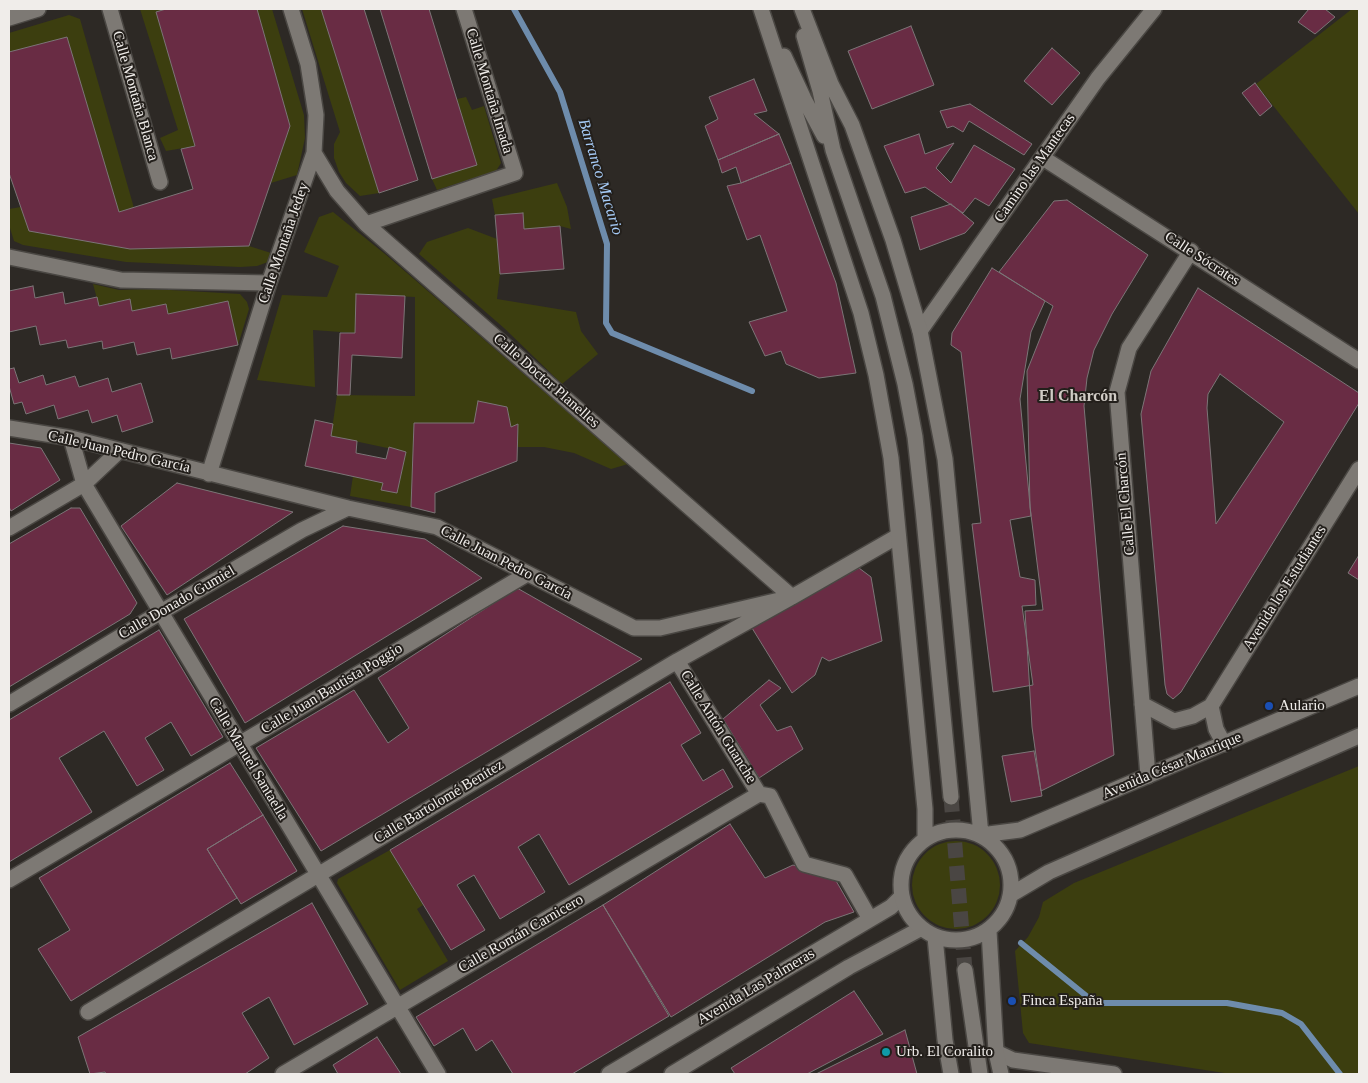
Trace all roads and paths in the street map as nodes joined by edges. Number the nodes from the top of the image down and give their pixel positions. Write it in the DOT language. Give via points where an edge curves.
graph roads {
  1 [pos="38,9"];
  2 [pos="110,9"];
  3 [pos="291,9"];
  4 [pos="464,9"];
  5 [pos="761,9"];
  6 [pos="765,9"];
  7 [pos="796,9"];
  8 [pos="802,9"];
  9 [pos="1154,9"];
  10 [pos="9,18"];
  11 [pos="833,150"];
  12 [pos="314,153"];
  13 [pos="1043,158"];
  14 [pos="160,182"];
  15 [pos="366,224"];
  16 [pos="1191,251"];
  17 [pos="9,257"];
  18 [pos="269,283"];
  19 [pos="920,331"];
  20 [pos="1359,362"];
  21 [pos="9,428"];
  22 [pos="71,438"];
  23 [pos="119,451"];
  24 [pos="1359,469"];
  25 [pos="209,474"];
  26 [pos="84,484"];
  27 [pos="348,508"];
  28 [pos="9,528"];
  29 [pos="898,536"];
  30 [pos="527,574"];
  31 [pos="792,597"];
  32 [pos="161,612"];
  33 [pos="678,661"];
  34 [pos="1359,686"];
  35 [pos="9,704"];
  36 [pos="1142,704"];
  37 [pos="1211,706"];
  38 [pos="1359,736"];
  39 [pos="238,744"];
  40 [pos="1224,744"];
  41 [pos="1148,776"];
  42 [pos="759,794"];
  43 [pos="951,798"];
  44 [pos="981,835"];
  45 [pos="925,838"];
  46 [pos="317,874"];
  47 [pos="9,880"];
  48 [pos="1012,894"];
  49 [pos="901,897"];
  50 [pos="870,919"];
  51 [pos="920,929"];
  52 [pos="989,931"];
  53 [pos="935,937"];
  54 [pos="965,970"];
  55 [pos="397,1007"];
  56 [pos="88,1012"];
  57 [pos="996,1052"];
  58 [pos="283,1074"];
  59 [pos="438,1074"];
  60 [pos="609,1074"];
  61 [pos="672,1074"];
  62 [pos="952,1074"];
  63 [pos="980,1074"];
  64 [pos="1001,1074"];
  65 [pos="1114,1074"];
  1 -- 10 [label="street"];
  2 -- 14 [label="street, Calle Montaña Blanca"];
  3 -- 12 [label="street, Calle Montaña Jedey" via="308,64 316,115"];
  4 -- 15 [label="street, Calle Montaña Imada" via="514,173"];
  5 -- 29 [label="street" via="861,313 891,458"];
  6 -- 11 [label="street" via="804,99"];
  7 -- 11 [label="street"];
  8 -- 19 [label="street" via="858,142 893,240"];
  9 -- 13 [label="street, Camino las Mantecas" via="1098,78"];
  11 -- 43 [label="street" via="883,296 908,402 924,509"];
  12 -- 15 [label="street, Calle Doctor Planelles" via="337,191"];
  12 -- 18 [label="street, Calle Montaña Jedey"];
  13 -- 16 [label="street, Calle Sócrates"];
  13 -- 19 [label="street, Camino las Mantecas"];
  15 -- 31 [label="street, Calle Doctor Planelles"];
  16 -- 20 [label="street, Calle Sócrates"];
  16 -- 36 [label="street, Calle El Charcón" via="1129,348 1117,392"];
  17 -- 18 [label="street" via="121,280"];
  18 -- 25 [label="street, Calle Montaña Jedey"];
  19 -- 44 [label="street" via="945,459"];
  21 -- 22 [label="street, Calle Juan Pedro García"];
  22 -- 23 [label="street, Calle Juan Pedro García"];
  22 -- 26 [label="street, Calle Manuel Santaella"];
  23 -- 25 [label="street, Calle Juan Pedro García"];
  23 -- 26 [label="street"];
  24 -- 37 [label="street, Avenida los Estudiantes"];
  25 -- 27 [label="street, Calle Juan Pedro García"];
  26 -- 28 [label="street"];
  26 -- 32 [label="street, Calle Manuel Santaella"];
  27 -- 30 [label="street, Calle Juan Pedro García" via="436,527"];
  27 -- 32 [label="street, Calle Donado Gumiel" via="302,530"];
  29 -- 31 [label="street, Calle Juan Pedro García"];
  29 -- 45 [label="street" via="925,809"];
  30 -- 31 [label="street, Calle Juan Pedro García" via="634,628 660,628"];
  30 -- 39 [label="street, Calle Juan Bautista Poggio"];
  31 -- 33 [label="street, Calle Bartolomé Benítez"];
  32 -- 35 [label="street, Calle Donado Gumiel"];
  32 -- 39 [label="street, Calle Manuel Santaella"];
  33 -- 42 [label="street, Calle Antón Guanche"];
  33 -- 46 [label="street, Calle Bartolomé Benítez"];
  34 -- 40 [label="street, Avenida César Manrique"];
  36 -- 37 [label="street" via="1174,721 1193,716"];
  36 -- 41 [label="street, Calle El Charcón"];
  37 -- 40 [label="street" via="1216,729"];
  38 -- 48 [label="street" via="1049,872"];
  39 -- 46 [label="street, Calle Manuel Santaella"];
  39 -- 47 [label="street, Calle Juan Bautista Poggio"];
  40 -- 41 [label="street, Avenida César Manrique"];
  41 -- 44 [label="street, Avenida César Manrique" via="1020,830"];
  42 -- 50 [label="street, Calle Antón Guanche" via="770,796 804,864 845,875"];
  42 -- 55 [label="street, Calle Román Carnicero"];
  44 -- 45 [label="street" via="964,830 940,831"];
  44 -- 48 [label="street" via="996,846 1008,864"];
  45 -- 49 [label="street" via="907,857 900,884"];
  46 -- 55 [label="street, Calle Manuel Santaella"];
  46 -- 56 [label="street, Calle Bartolomé Benítez"];
  48 -- 52 [label="street" via="1003,916"];
  49 -- 50 [label="street, Avenida Las Palmeras"];
  49 -- 51 [label="street" via="907,913"];
  50 -- 60 [label="street, Avenida Las Palmeras"];
  51 -- 53 [label="street"];
  51 -- 61 [label="street, Avenida Las Palmeras" via="849,967"];
  52 -- 53 [label="street" via="974,938 953,941"];
  52 -- 57 [label="street"];
  53 -- 62 [label="street" via="945,1040"];
  54 -- 63 [label="street"];
  55 -- 58 [label="street, Calle Román Carnicero"];
  55 -- 59 [label="street, Calle Manuel Santaella"];
  57 -- 64 [label="street"];
  57 -- 65 [label="street" via="1013,1060"];
}
